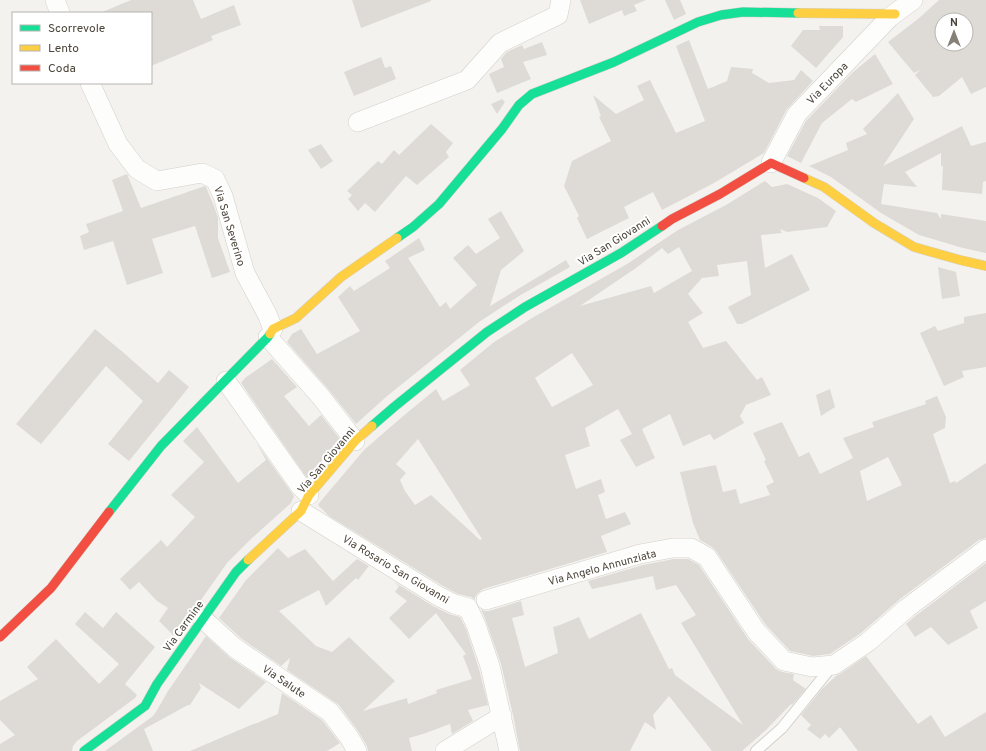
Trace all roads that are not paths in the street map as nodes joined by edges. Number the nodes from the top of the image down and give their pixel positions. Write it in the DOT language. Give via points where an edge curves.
graph roads {
  1 [pos="55,0"];
  2 [pos="561,0"];
  3 [pos="913,0"];
  4 [pos="60,12"];
  5 [pos="896,14"];
  6 [pos="90,84"];
  7 [pos="358,122"];
  8 [pos="771,163"];
  9 [pos="986,266"];
  10 [pos="270,333"];
  11 [pos="226,381"];
  12 [pos="355,441"];
  13 [pos="305,503"];
  14 [pos="986,550"];
  15 [pos="486,600"];
  16 [pos="203,619"];
  17 [pos="0,637"];
  18 [pos="834,665"];
  19 [pos="502,716"];
  20 [pos="84,751"];
  21 [pos="357,751"];
  22 [pos="445,751"];
  23 [pos="509,751"];
  24 [pos="756,751"];
  1 -- 4 [label="street"];
  2 -- 7 [label="street" via="558,15 500,43 467,80"];
  3 -- 5 [label="street, Via Europa"];
  5 -- 8 [label="street, Via Europa" via="890,17 797,114"];
  5 -- 10 [label="street" via="743,12 721,15 698,22 614,62 532,94 519,105 439,204 413,227 341,277 296,318"];
  6 -- 10 [label="street, Via San Severino" via="118,144 138,169 157,181 202,173 216,179 245,273 267,314"];
  8 -- 9 [label="street" via="824,187 874,223 914,247"];
  8 -- 12 [label="street, Via San Giovanni" via="518,311 487,332 394,406"];
  10 -- 11 [label="street"];
  10 -- 12 [label="street, Via San Severino"];
  11 -- 13 [label="street, Via Rosario San Giovanni" via="300,486"];
  11 -- 17 [label="street" via="161,446 51,588"];
  12 -- 13 [label="street, Via San Giovanni"];
  13 -- 16 [label="street, Via Carmine" via="236,572"];
  13 -- 19 [label="street, Via Rosario San Giovanni" via="438,596 468,608 490,666"];
  14 -- 18 [label="street, Via Angelo Annunziata" via="907,608 868,642"];
  15 -- 18 [label="street, Via Angelo Annunziata" via="640,554 673,548 691,548 706,557 756,632 784,661 812,667"];
  16 -- 20 [label="street, Via Carmine" via="156,684 145,706"];
  16 -- 21 [label="street, Via Salute" via="235,648 330,712"];
  18 -- 24 [label="lane" via="782,728"];
  19 -- 22 [label="street"];
  19 -- 23 [label="street, Via Rosario San Giovanni"];
}
